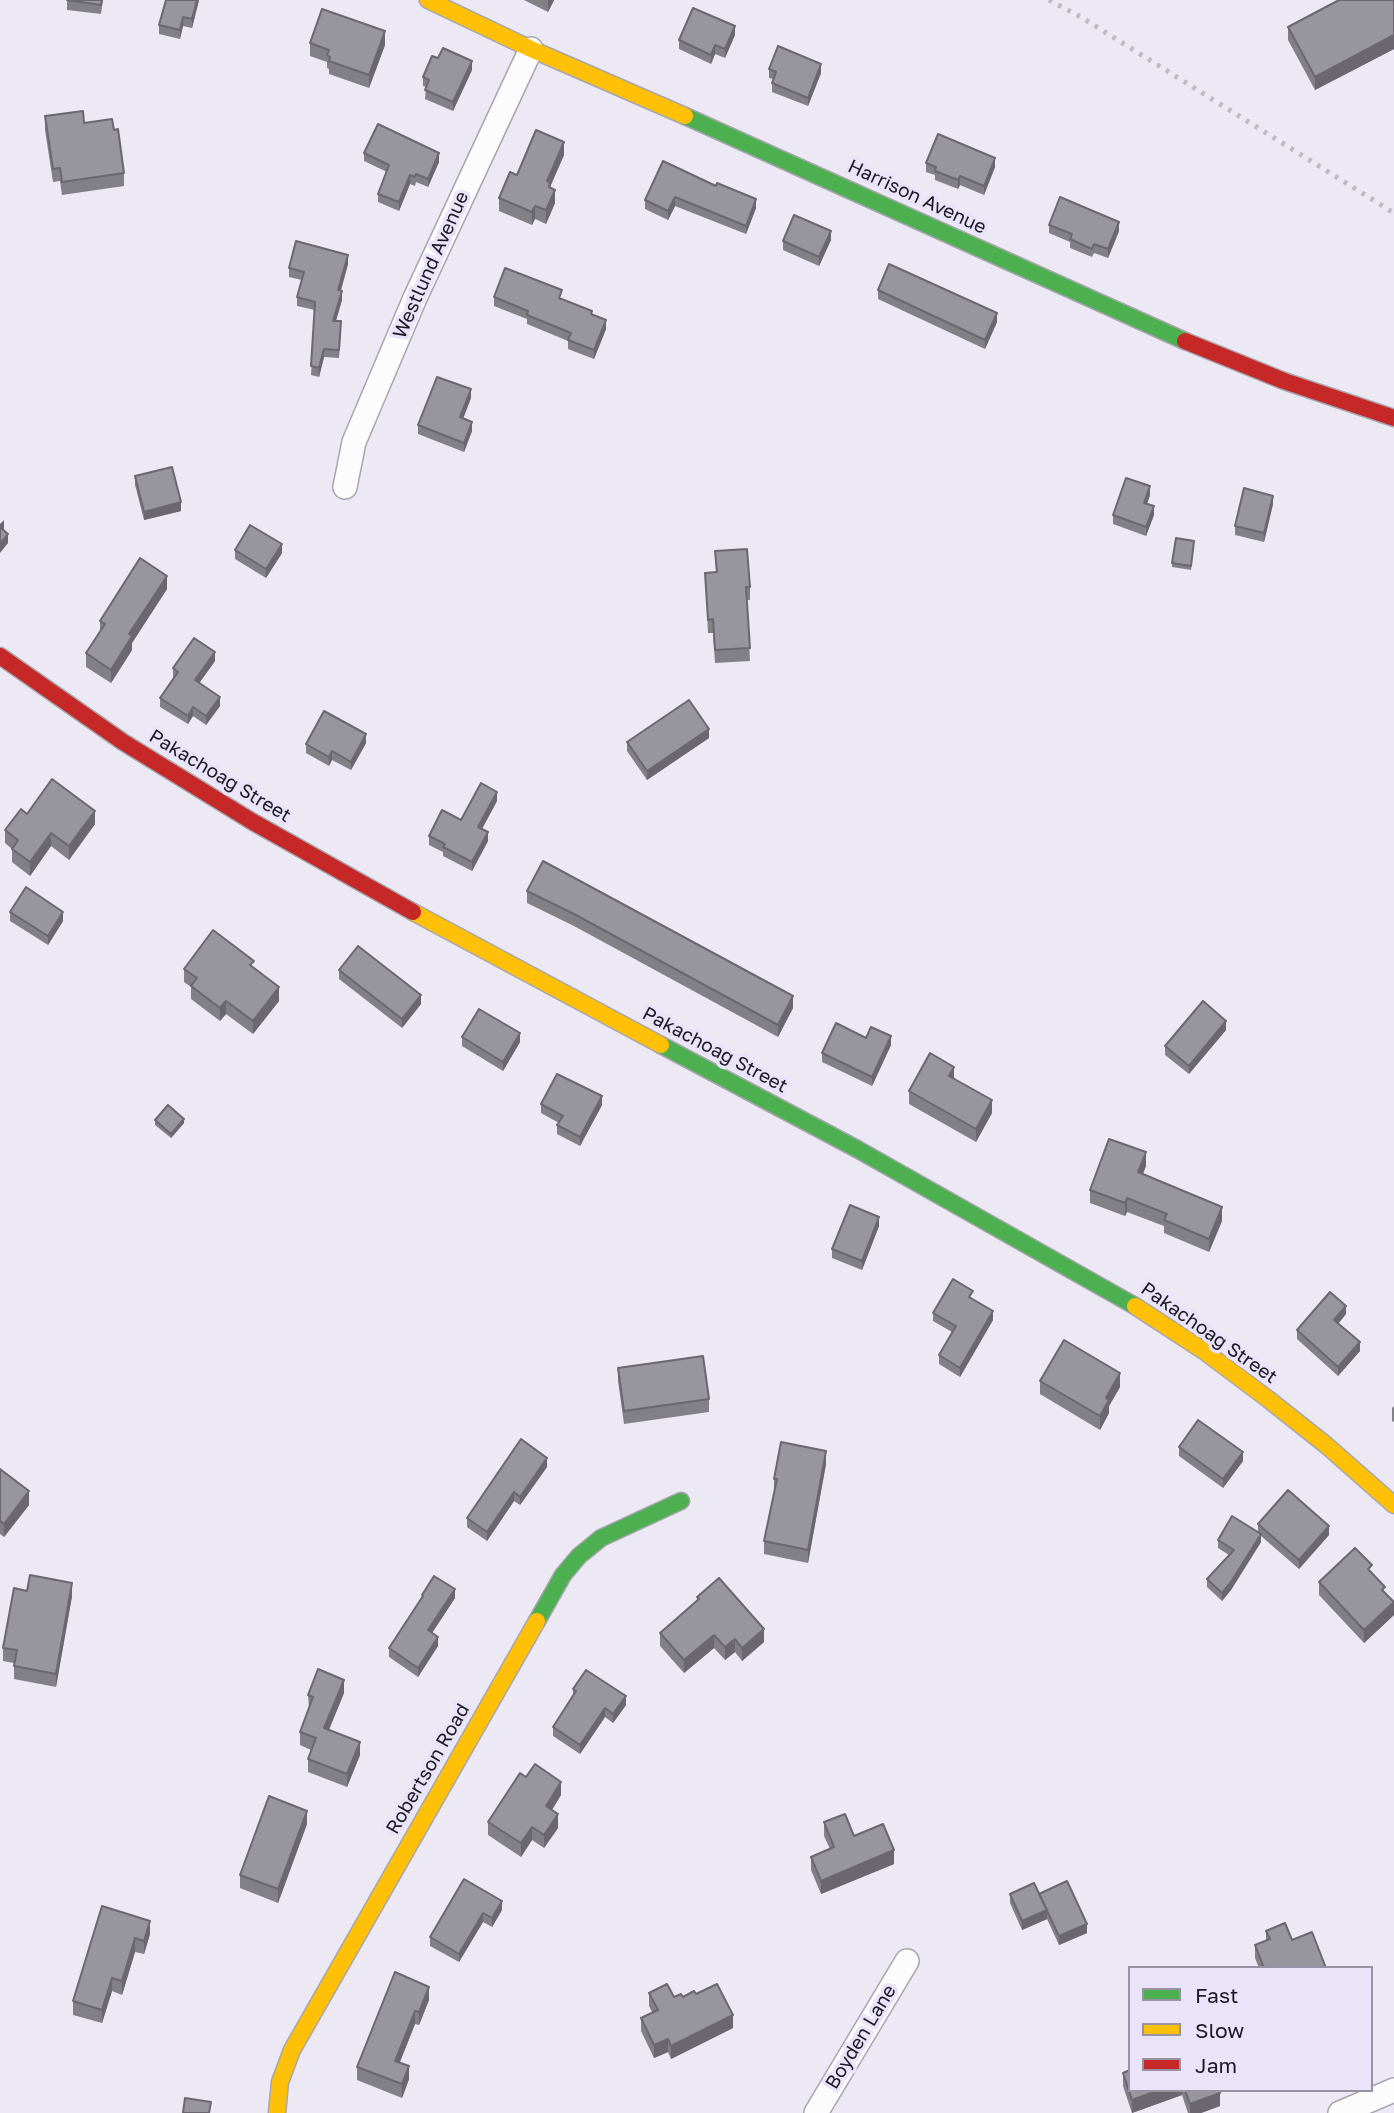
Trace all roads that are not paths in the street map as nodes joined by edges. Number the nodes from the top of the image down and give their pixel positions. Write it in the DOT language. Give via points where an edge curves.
graph roads {
  1 [pos="428,0"];
  2 [pos="531,48"];
  3 [pos="1394,418"];
  4 [pos="345,487"];
  5 [pos="0,656"];
  6 [pos="681,1501"];
  7 [pos="1394,1505"];
  8 [pos="907,1961"];
  9 [pos="1394,2090"];
  10 [pos="277,2113"];
  11 [pos="816,2113"];
  12 [pos="1340,2113"];
  1 -- 2 [label="street, Harrison Avenue"];
  2 -- 3 [label="street, Harrison Avenue" via="1162,331 1284,381"];
  2 -- 4 [label="street, Westlund Avenue" via="359,430"];
  5 -- 7 [label="street, Pakachoag Street" via="123,742 357,882 857,1149 1143,1310 1268,1399"];
  6 -- 10 [label="street, Robertson Road" via="601,1538 563,1575 292,2050 280,2081"];
  8 -- 11 [label="street, Boyden Lane"];
  9 -- 12 [label="street"];
}
